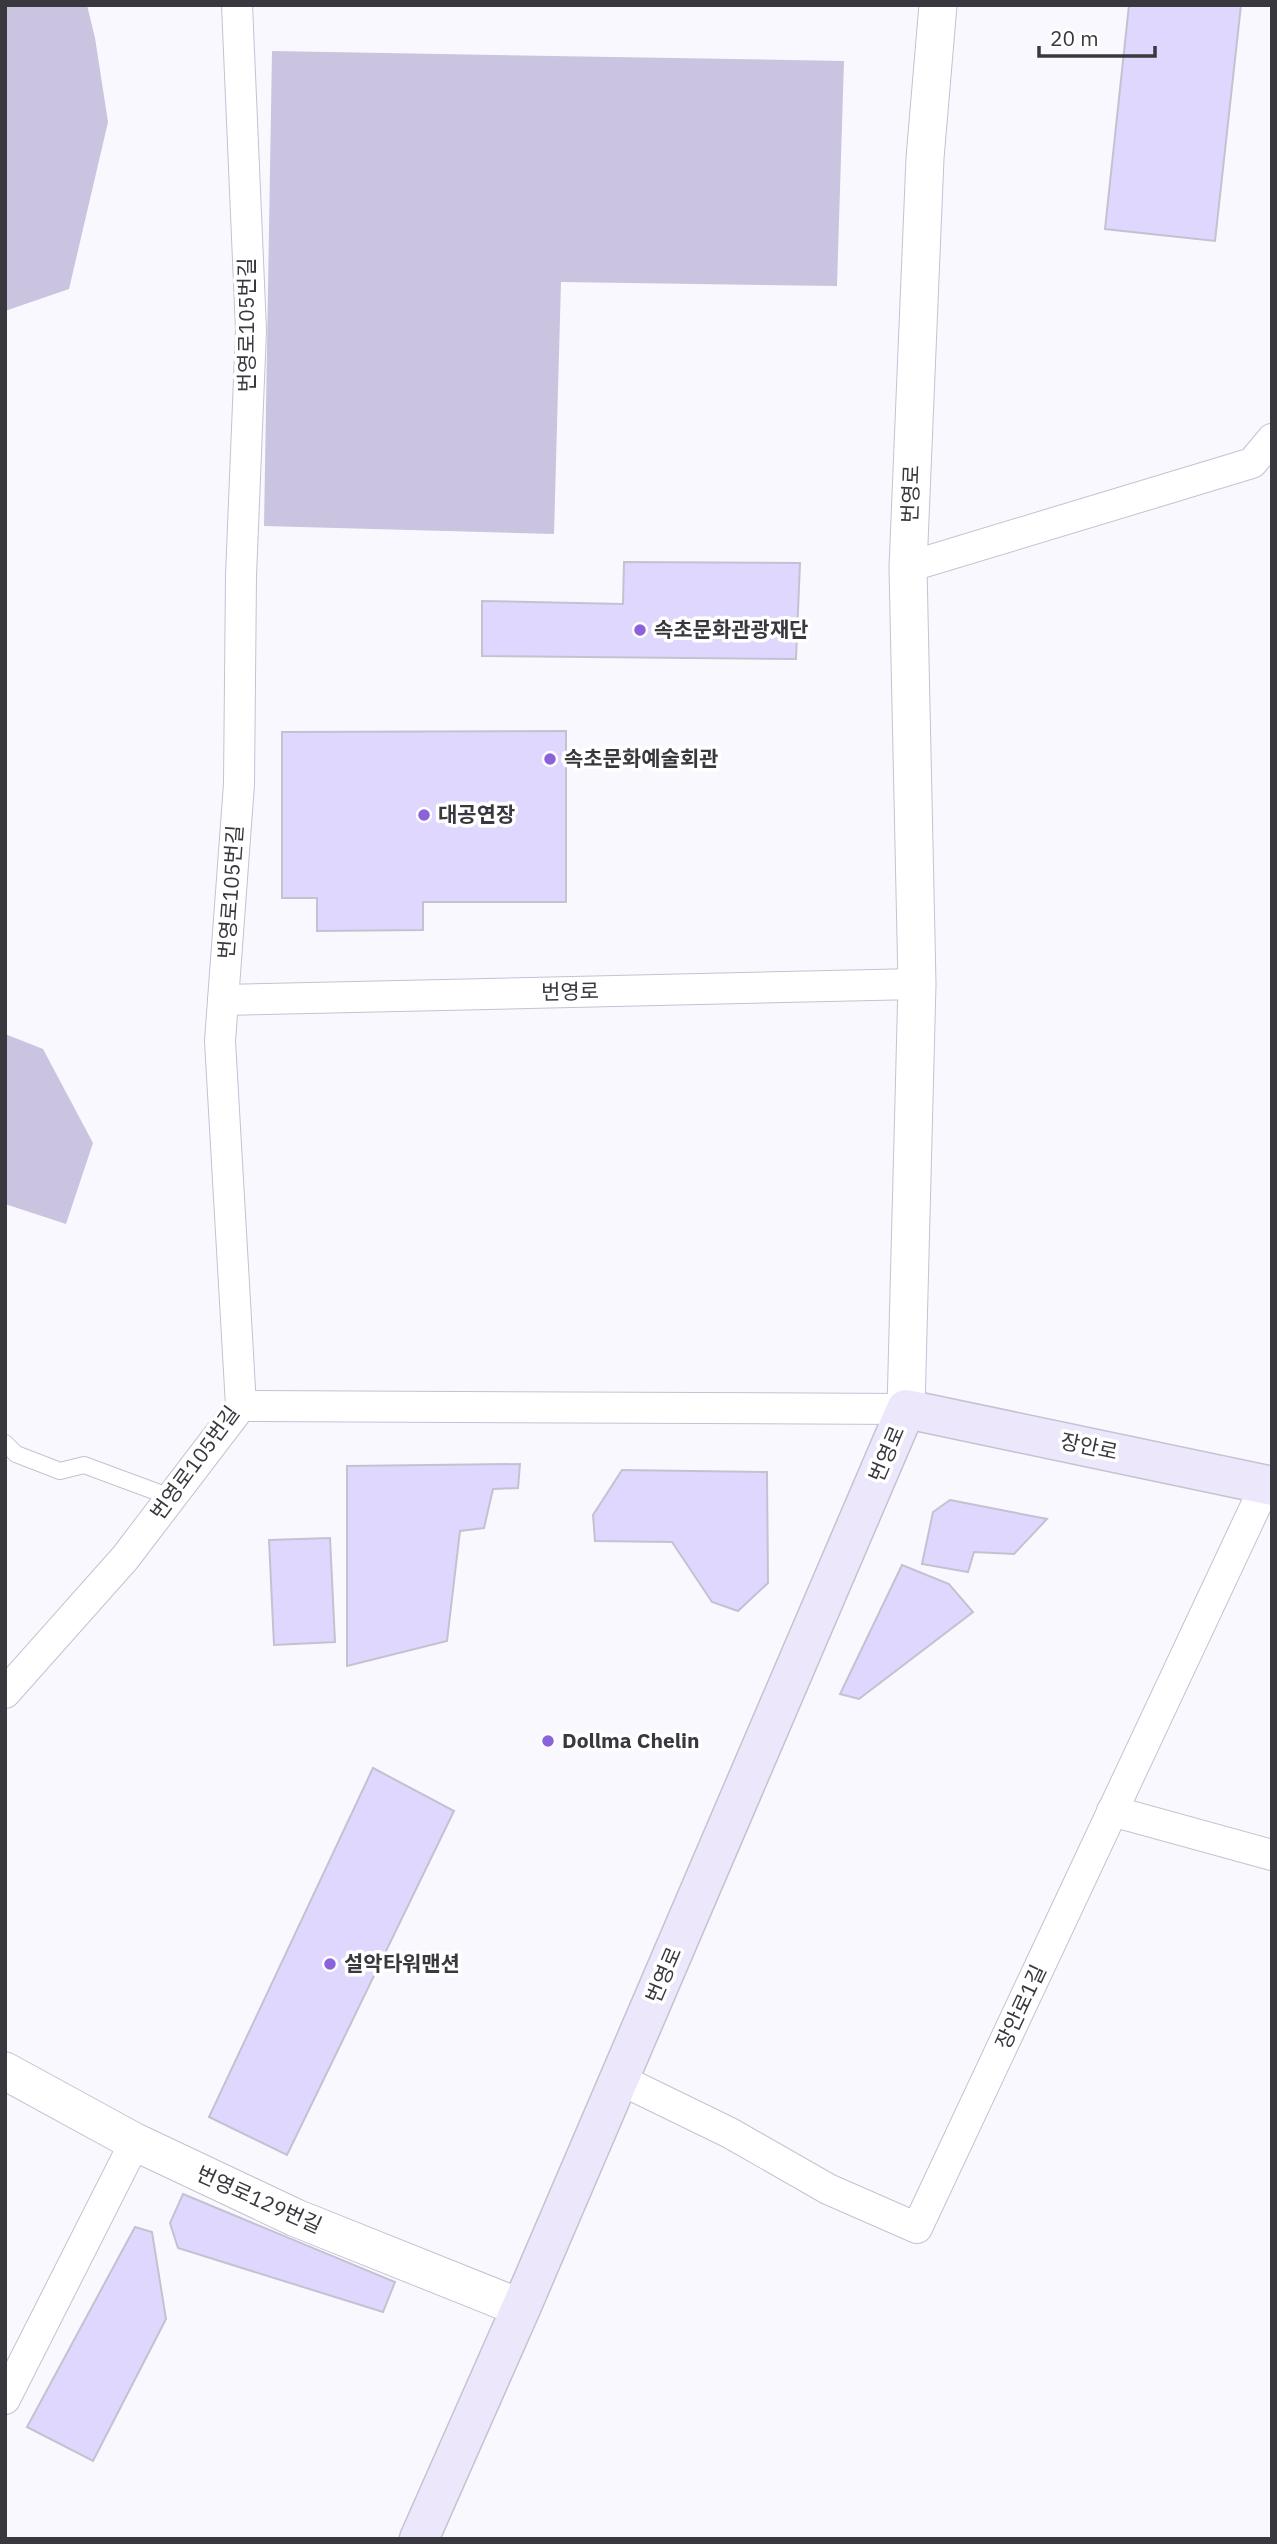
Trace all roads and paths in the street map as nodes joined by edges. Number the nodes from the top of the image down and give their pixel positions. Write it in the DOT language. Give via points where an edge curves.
graph roads {
  1 [pos="237,5"];
  2 [pos="938,5"];
  3 [pos="1272,439"];
  4 [pos="908,567"];
  5 [pos="917,984"];
  6 [pos="223,1000"];
  7 [pos="241,1406"];
  8 [pos="906,1409"];
  9 [pos="5,1443"];
  10 [pos="1269,1485"];
  11 [pos="125,1558"];
  12 [pos="5,1693"];
  13 [pos="1112,1811"];
  14 [pos="1272,1855"];
  15 [pos="5,2071"];
  16 [pos="620,2079"];
  17 [pos="135,2142"];
  18 [pos="522,2308"];
  19 [pos="5,2399"];
  20 [pos="419,2539"];
  1 -- 6 [label="street, 번영로105번길" via="251,330 239,784"];
  2 -- 4 [label="street, 번영로" via="925,158"];
  3 -- 4 [label="street" via="1252,463"];
  4 -- 5 [label="street, 번영로"];
  5 -- 6 [label="street, 번영로"];
  5 -- 8 [label="street, 번영로"];
  6 -- 7 [label="street, 번영로105번길" via="220,1041"];
  7 -- 8 [label="street, 번영로"];
  7 -- 11 [label="street, 번영로105번길"];
  8 -- 10 [label="main road, 장안로"];
  8 -- 16 [label="main road, 번영로"];
  9 -- 11 [label="lane" via="16,1454 60,1471 84,1465 165,1495"];
  10 -- 13 [label="street, 장안로1길"];
  11 -- 12 [label="street, 번영로105번길"];
  13 -- 14 [label="street"];
  13 -- 16 [label="street, 장안로1길" via="917,2228 828,2189 730,2133"];
  15 -- 17 [label="street, 번영로129번길"];
  16 -- 18 [label="main road, 번영로"];
  17 -- 18 [label="street, 번영로129번길" via="296,2218"];
  17 -- 19 [label="street"];
  18 -- 20 [label="main road, 번영로"];
}
